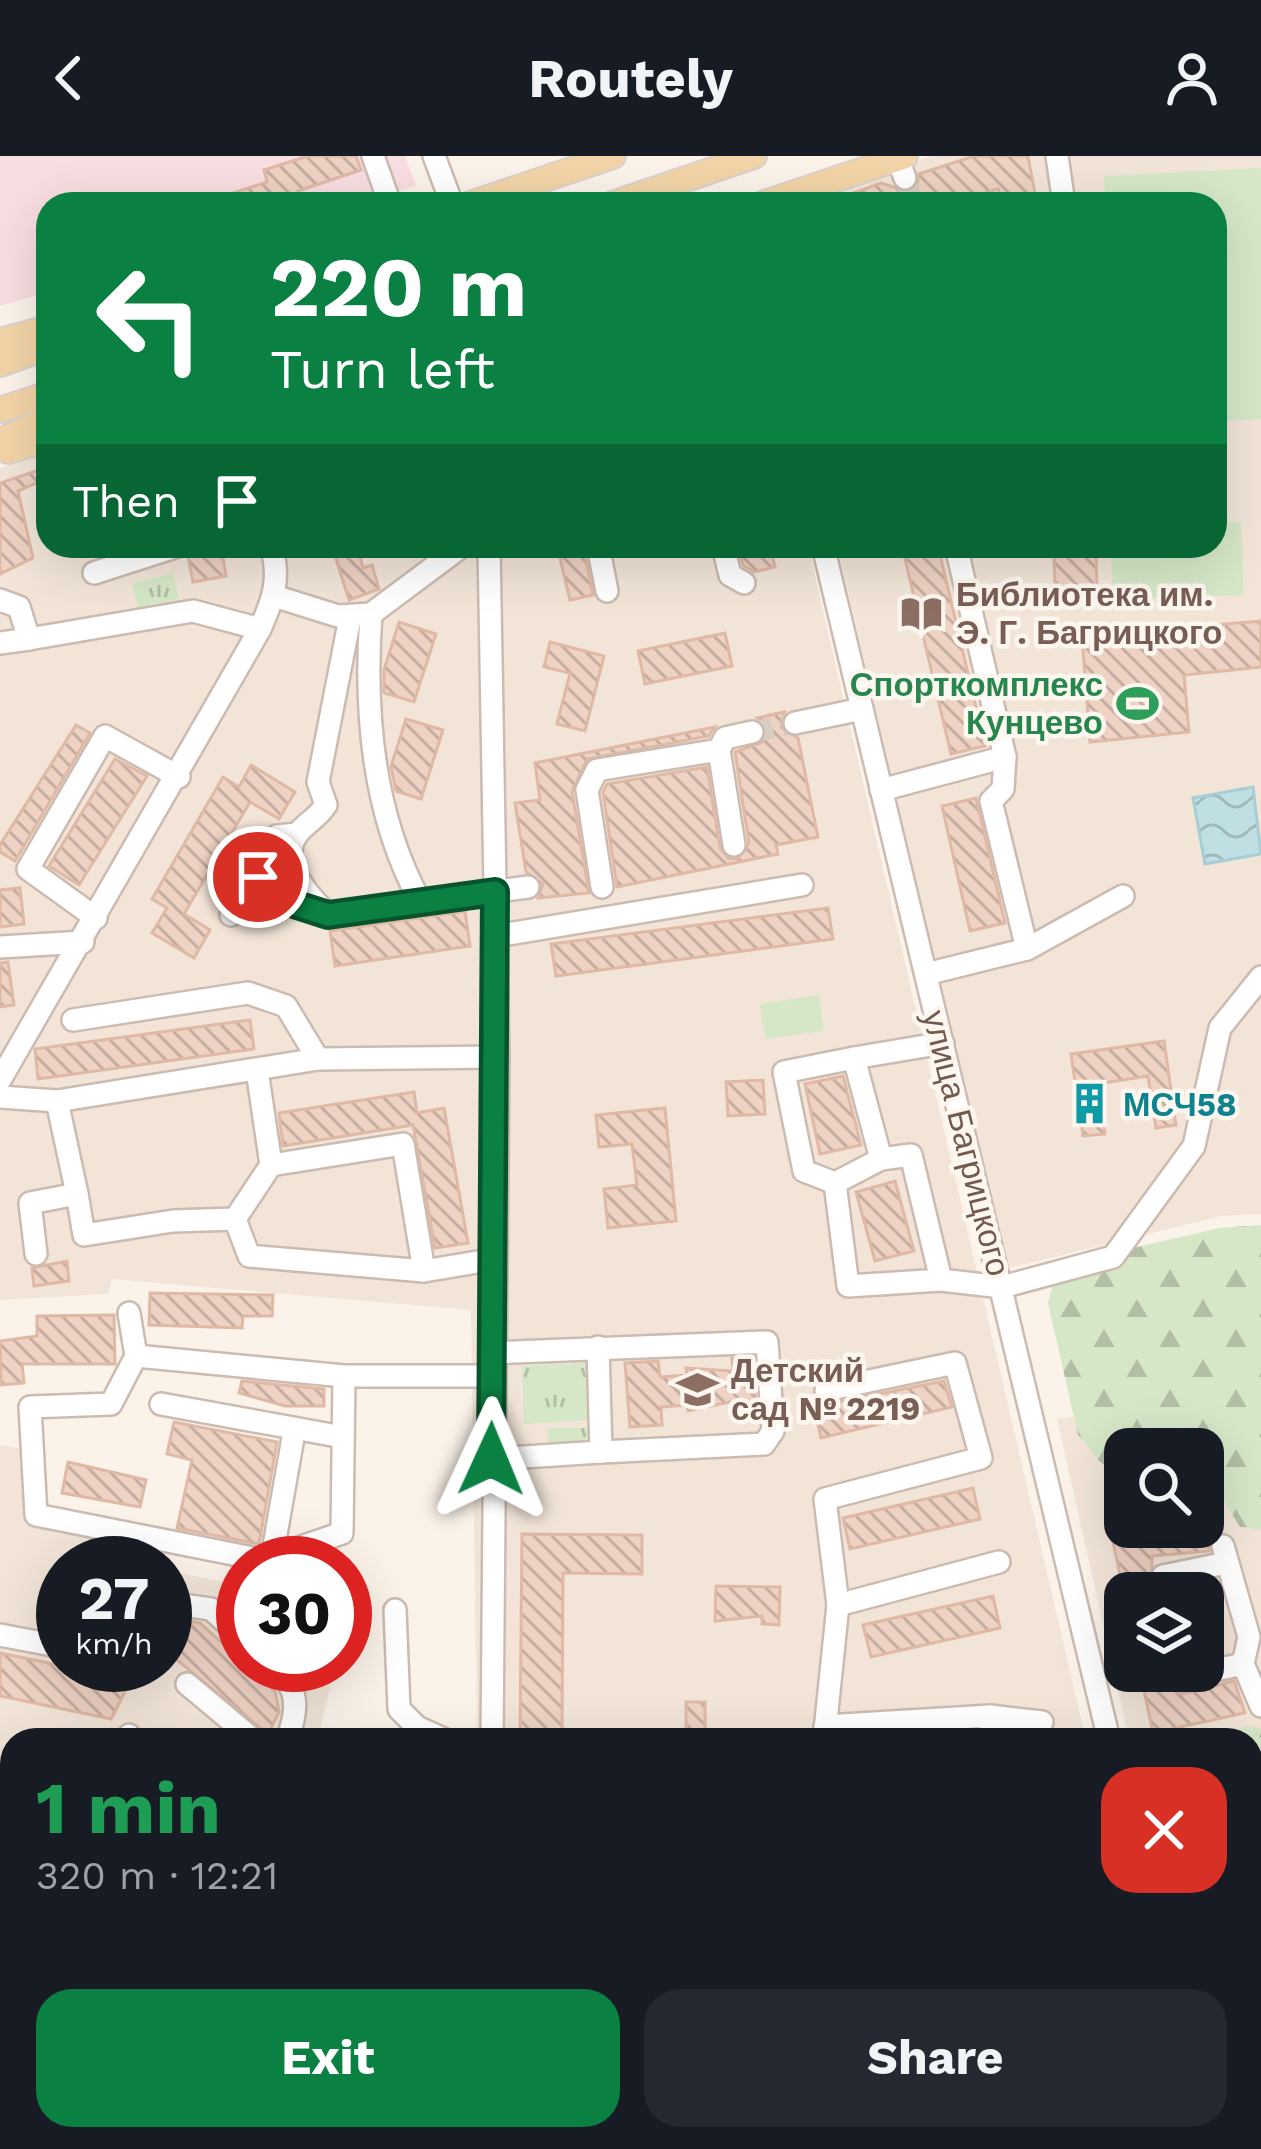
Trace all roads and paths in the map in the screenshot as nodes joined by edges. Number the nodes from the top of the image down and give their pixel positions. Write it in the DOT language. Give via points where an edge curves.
graph roads {
  1 [pos="373,156"];
  2 [pos="434,156"];
  3 [pos="613,156"];
  4 [pos="754,156"];
  5 [pos="1058,156"];
  6 [pos="904,168"];
  7 [pos="386,192"];
  8 [pos="448,192"];
  9 [pos="506,192"];
  10 [pos="648,192"];
  11 [pos="809,192"];
  12 [pos="1062,192"];
  13 [pos="36,331"];
  14 [pos="0,341"];
  15 [pos="36,351"];
  16 [pos="0,364"];
  17 [pos="36,398"];
  18 [pos="0,410"];
  19 [pos="36,424"];
  20 [pos="0,441"];
  21 [pos="36,443"];
  22 [pos="0,454"];
  23 [pos="141,558"];
  24 [pos="274,558"];
  25 [pos="444,558"];
  26 [pos="489,558"];
  27 [pos="600,558"];
  28 [pos="726,558"];
  29 [pos="826,558"];
  30 [pos="959,558"];
  31 [pos="94,573"];
  32 [pos="744,583"];
  33 [pos="607,591"];
  34 [pos="274,596"];
  35 [pos="0,600"];
  36 [pos="360,616"];
  37 [pos="260,629"];
  38 [pos="29,639"];
  39 [pos="0,643"];
  40 [pos="862,709"];
  41 [pos="795,723"];
  42 [pos="752,732"];
  43 [pos="719,750"];
  44 [pos="1005,757"];
  45 [pos="179,777"];
  46 [pos="881,790"];
  47 [pos="297,834"];
  48 [pos="734,845"];
  49 [pos="258,877"];
  50 [pos="802,885"];
  51 [pos="602,886"];
  52 [pos="528,887"];
  53 [pos="495,892"];
  54 [pos="1123,896"];
  55 [pos="420,901"];
  56 [pos="231,915"];
  57 [pos="328,915"];
  58 [pos="96,918"];
  59 [pos="496,936"];
  60 [pos="82,942"];
  61 [pos="0,947"];
  62 [pos="1027,949"];
  63 [pos="926,974"];
  64 [pos="1261,977"];
  65 [pos="73,1020"];
  66 [pos="943,1043"];
  67 [pos="498,1057"];
  68 [pos="854,1058"];
  69 [pos="318,1059"];
  70 [pos="257,1070"];
  71 [pos="0,1080"];
  72 [pos="0,1097"];
  73 [pos="57,1101"];
  74 [pos="881,1159"];
  75 [pos="272,1165"];
  76 [pos="835,1183"];
  77 [pos="77,1194"];
  78 [pos="235,1219"];
  79 [pos="36,1254"];
  80 [pos="494,1259"];
  81 [pos="424,1271"];
  82 [pos="941,1280"];
  83 [pos="1002,1288"];
  84 [pos="129,1312"];
  85 [pos="598,1347"];
  86 [pos="136,1356"];
  87 [pos="492,1365"];
  88 [pos="344,1376"];
  89 [pos="826,1390"];
  90 [pos="161,1404"];
  91 [pos="294,1432"];
  92 [pos="343,1437"];
  93 [pos="601,1452"];
  94 [pos="491,1459"];
  95 [pos="276,1536"];
  96 [pos="333,1536"];
  97 [pos="216,1552"];
  98 [pos="999,1562"];
  99 [pos="1175,1572"];
  100 [pos="838,1605"];
  101 [pos="395,1610"];
  102 [pos="0,1635"];
  103 [pos="36,1642"];
  104 [pos="1243,1664"];
  105 [pos="1224,1668"];
  106 [pos="192,1688"];
  107 [pos="293,1692"];
  108 [pos="1261,1705"];
  109 [pos="990,1716"];
  110 [pos="1042,1722"];
  111 [pos="240,1728"];
  112 [pos="290,1728"];
  113 [pos="421,1728"];
  114 [pos="492,1728"];
  115 [pos="825,1728"];
  116 [pos="914,1728"];
  117 [pos="990,1728"];
  118 [pos="1106,1728"];
  1 -- 7 [label="street"];
  2 -- 8 [label="street"];
  3 -- 9 [label="main road"];
  4 -- 10 [label="main road"];
  5 -- 12 [label="street"];
  6 -- 11 [label="main road"];
  13 -- 14 [label="main road"];
  15 -- 16 [label="main road"];
  17 -- 18 [label="main road"];
  19 -- 20 [label="main road"];
  21 -- 22 [label="main road"];
  23 -- 31 [label="street"];
  24 -- 34 [label="street"];
  25 -- 36 [label="street"];
  26 -- 53 [label="street"];
  27 -- 33 [label="street"];
  28 -- 32 [label="street" via="730,575"];
  29 -- 40 [label="street, улица Багрицкого"];
  30 -- 44 [label="street"];
  34 -- 36 [label="street"];
  34 -- 37 [label="street"];
  35 -- 38 [label="street" via="19,608"];
  36 -- 47 [label="street" via="318,782 326,805"];
  36 -- 55 [label="street" via="372,750 404,873"];
  37 -- 38 [label="street" via="193,610"];
  37 -- 45 [label="street"];
  38 -- 39 [label="street"];
  40 -- 41 [label="street"];
  40 -- 46 [label="street, улица Багрицкого"];
  42 -- 43 [label="street" via="725,738"];
  43 -- 48 [label="street"];
  43 -- 51 [label="street" via="591,775"];
  44 -- 46 [label="street"];
  44 -- 62 [label="street" via="1003,789 991,802"];
  45 -- 58 [label="street"];
  45 -- 58 [label="street" via="105,736 28,868"];
  46 -- 63 [label="street, улица Багрицкого"];
  47 -- 49 [label="street" via="277,836"];
  47 -- 57 [label="street" via="291,860"];
  49 -- 56 [label="street"];
  49 -- 57 [label="street" via="297,905"];
  50 -- 59 [label="street"];
  52 -- 53 [label="street"];
  53 -- 55 [label="street"];
  53 -- 59 [label="street"];
  54 -- 62 [label="street"];
  55 -- 57 [label="street"];
  58 -- 60 [label="street"];
  59 -- 67 [label="street"];
  60 -- 61 [label="street"];
  60 -- 71 [label="street"];
  62 -- 63 [label="street"];
  63 -- 66 [label="street, улица Багрицкого"];
  64 -- 83 [label="street" via="1220,1028 1194,1145 1113,1256"];
  65 -- 69 [label="street" via="248,993 286,1006"];
  66 -- 68 [label="street"];
  66 -- 83 [label="street, улица Багрицкого"];
  67 -- 69 [label="street"];
  67 -- 80 [label="street"];
  68 -- 74 [label="street"];
  68 -- 76 [label="street" via="784,1072 804,1171"];
  69 -- 70 [label="street"];
  70 -- 73 [label="street"];
  70 -- 75 [label="street"];
  72 -- 73 [label="street"];
  73 -- 77 [label="street"];
  74 -- 76 [label="street"];
  74 -- 82 [label="street" via="911,1155"];
  75 -- 78 [label="street"];
  75 -- 81 [label="street" via="403,1144"];
  76 -- 82 [label="street" via="848,1286"];
  77 -- 78 [label="street" via="84,1235"];
  77 -- 79 [label="street" via="30,1203"];
  78 -- 81 [label="street" via="249,1256"];
  80 -- 81 [label="street"];
  80 -- 87 [label="street"];
  82 -- 83 [label="street"];
  83 -- 118 [label="street, улица Багрицкого"];
  84 -- 86 [label="street"];
  85 -- 87 [label="street"];
  85 -- 93 [label="street"];
  85 -- 93 [label="street" via="767,1342 773,1431 764,1444"];
  86 -- 88 [label="street"];
  86 -- 97 [label="street" via="111,1404 30,1407 37,1515"];
  87 -- 88 [label="street"];
  87 -- 94 [label="street"];
  88 -- 92 [label="street"];
  89 -- 100 [label="street" via="955,1363 981,1458 825,1499"];
  90 -- 91 [label="street"];
  91 -- 92 [label="street"];
  91 -- 95 [label="street"];
  92 -- 96 [label="street" via="342,1533"];
  93 -- 94 [label="street"];
  94 -- 114 [label="street"];
  98 -- 100 [label="street"];
  99 -- 104 [label="street" via="1224,1555 1250,1637"];
  100 -- 115 [label="street"];
  101 -- 113 [label="street" via="398,1709"];
  102 -- 103 [label="street"];
  104 -- 105 [label="street"];
  104 -- 108 [label="street"];
  106 -- 111 [label="street"];
  107 -- 112 [label="street"];
  109 -- 110 [label="street"];
  109 -- 116 [label="street"];
  109 -- 117 [label="street"];
}
